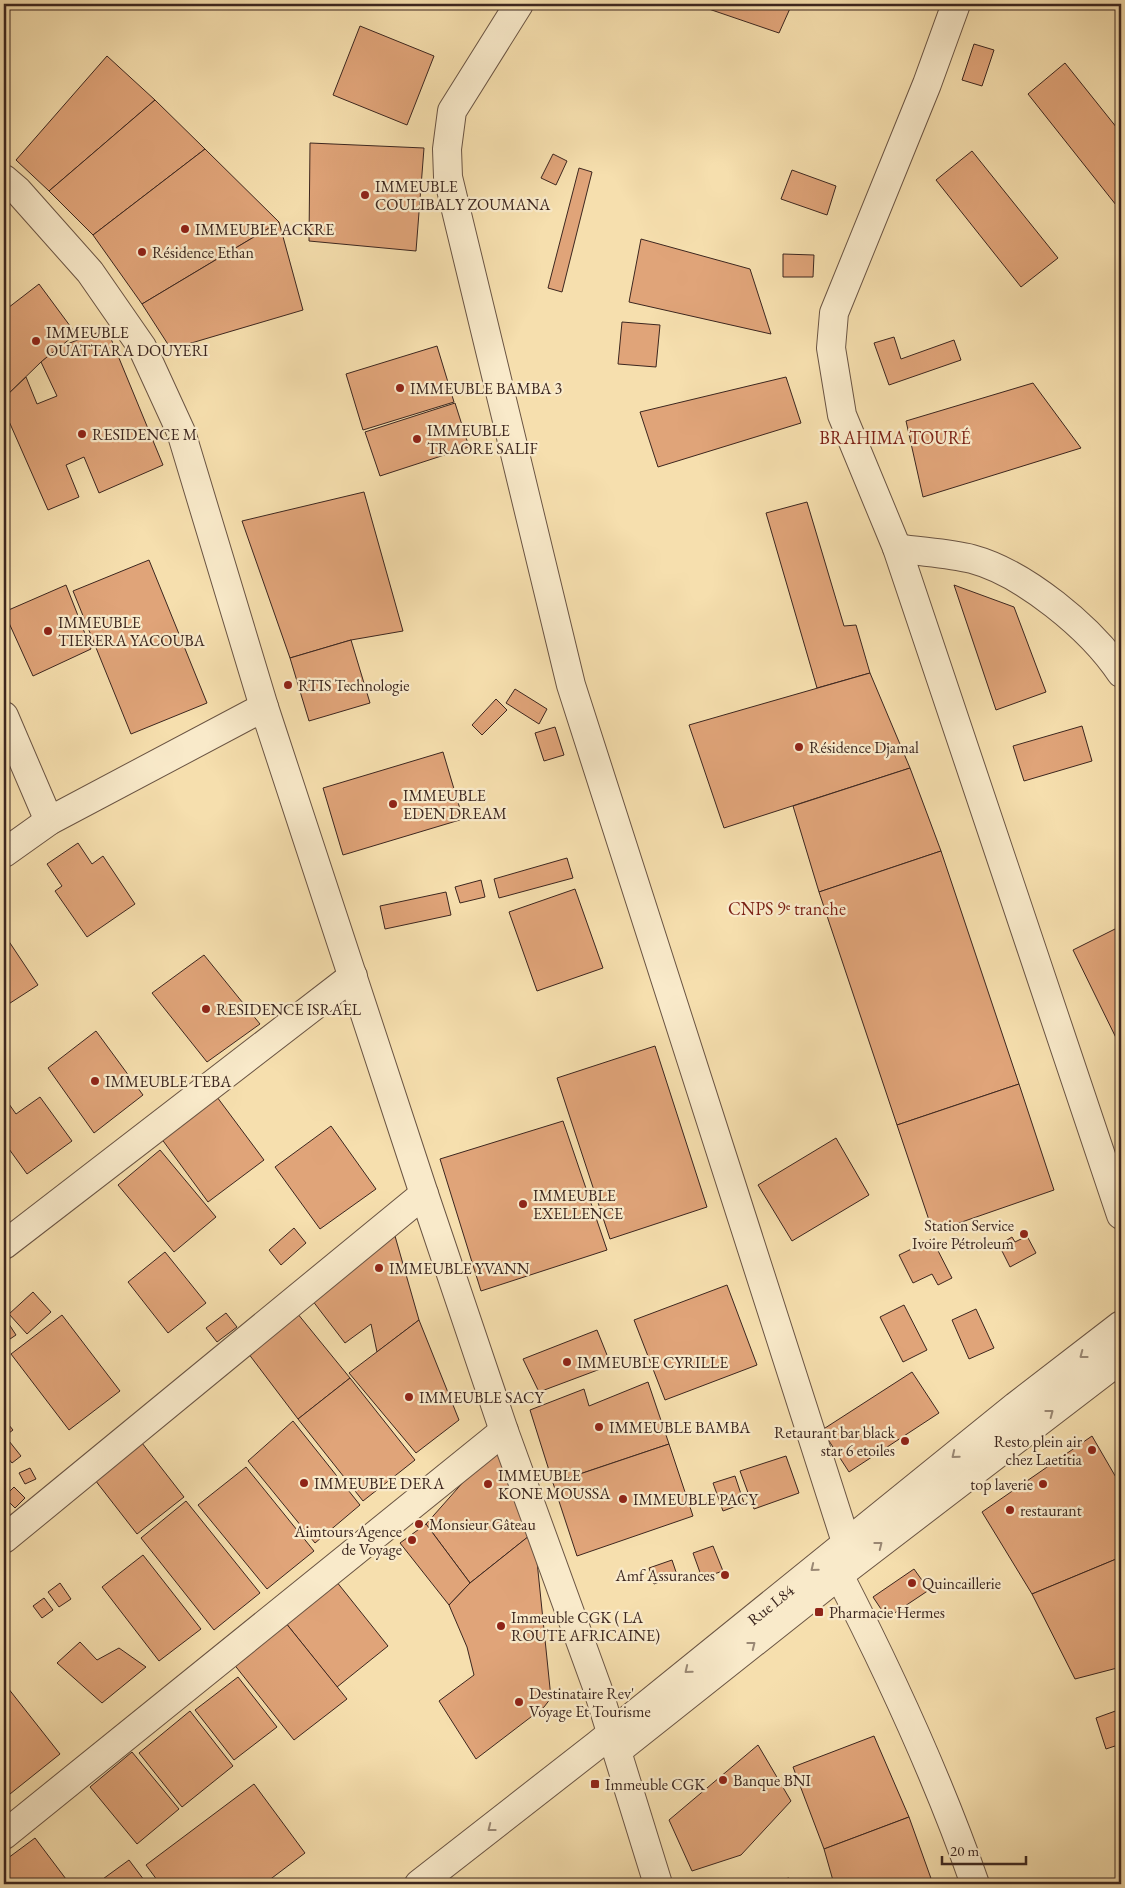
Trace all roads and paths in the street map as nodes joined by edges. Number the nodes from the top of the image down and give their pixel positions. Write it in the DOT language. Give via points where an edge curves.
graph roads {
  1 [pos="519,4"];
  2 [pos="956,4"];
  3 [pos="4,178"];
  4 [pos="897,548"];
  5 [pos="1121,673"];
  6 [pos="264,707"];
  7 [pos="4,716"];
  8 [pos="49,821"];
  9 [pos="4,853"];
  10 [pos="352,976"];
  11 [pos="424,1194"];
  12 [pos="1121,1215"];
  13 [pos="4,1245"];
  14 [pos="1121,1326"];
  15 [pos="1121,1359"];
  16 [pos="504,1431"];
  17 [pos="4,1539"];
  18 [pos="846,1542"];
  19 [pos="839,1575"];
  20 [pos="614,1742"];
  21 [pos="4,1835"];
  22 [pos="419,1884"];
  23 [pos="450,1884"];
  24 [pos="658,1884"];
  25 [pos="975,1884"];
  1 -- 18 [label="street" via="452,111 447,149 448,177 571,685"];
  2 -- 4 [label="street" via="834,313 831,348 842,415"];
  3 -- 6 [label="street" via="90,272 142,346 181,432"];
  4 -- 5 [label="street" via="971,559 999,568 1049,599 1109,654"];
  4 -- 12 [label="street"];
  6 -- 8 [label="street"];
  6 -- 10 [label="street"];
  7 -- 8 [label="street"];
  8 -- 9 [label="street"];
  10 -- 11 [label="street"];
  10 -- 13 [label="street"];
  11 -- 16 [label="street"];
  11 -- 17 [label="street"];
  14 -- 18 [label="street, Rue L84, one-way"];
  19 -- 15 [label="street, Rue L84, one-way"];
  16 -- 20 [label="street"];
  16 -- 21 [label="street"];
  18 -- 20 [label="street, Rue L84, one-way"];
  20 -- 19 [label="street, Rue L84, one-way"];
  19 -- 25 [label="street" via="921,1746"];
  20 -- 22 [label="street, Rue L84, one-way"];
  20 -- 23 [label="street, Rue L84" via="574,1783"];
  20 -- 24 [label="street"];
}
